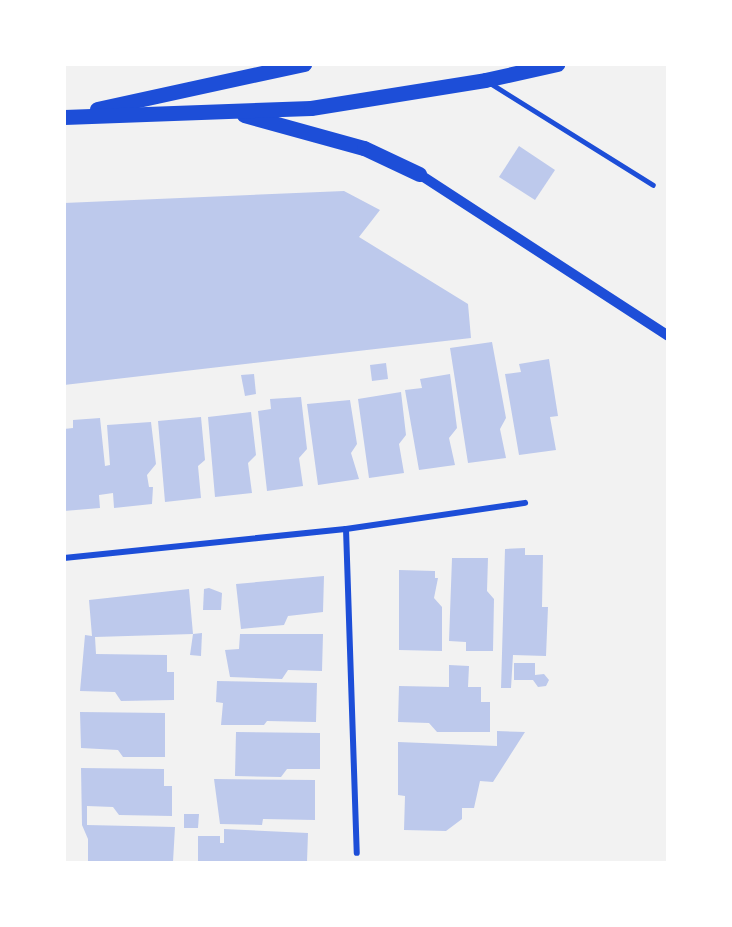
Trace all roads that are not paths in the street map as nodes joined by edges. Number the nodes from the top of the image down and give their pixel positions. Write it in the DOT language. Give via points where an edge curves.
graph roads {
  1 [pos="304,64"];
  2 [pos="557,64"];
  3 [pos="485,80"];
  4 [pos="230,111"];
  5 [pos="64,116"];
  6 [pos="419,174"];
  7 [pos="653,184"];
  8 [pos="668,336"];
  9 [pos="525,503"];
  10 [pos="346,529"];
  11 [pos="64,558"];
  12 [pos="357,853"];
  1 -- 5 [label="main road"];
  2 -- 3 [label="main road"];
  3 -- 4 [label="main road" via="311,108"];
  3 -- 7 [label="lane"];
  4 -- 5 [label="main road"];
  4 -- 6 [label="main road" via="364,148"];
  6 -- 8 [label="street"];
  9 -- 10 [label="street"];
  10 -- 11 [label="street"];
  10 -- 12 [label="street"];
}
